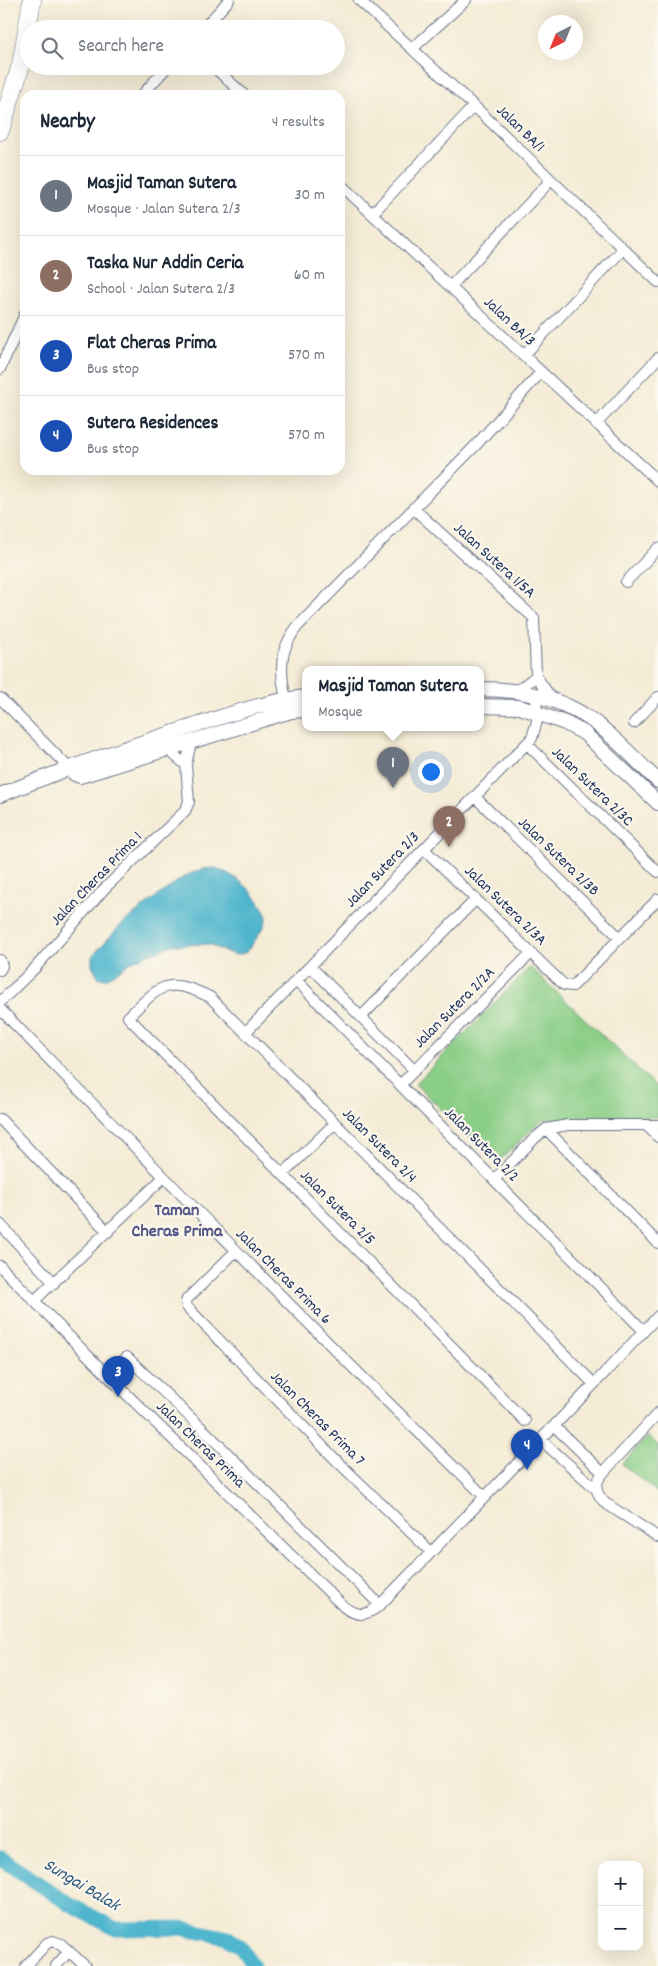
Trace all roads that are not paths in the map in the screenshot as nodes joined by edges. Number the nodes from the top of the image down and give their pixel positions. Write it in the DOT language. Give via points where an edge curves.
graph roads {
  1 [pos="32,0"];
  2 [pos="229,0"];
  3 [pos="359,0"];
  4 [pos="466,0"];
  5 [pos="29,20"];
  6 [pos="211,20"];
  7 [pos="412,49"];
  8 [pos="20,68"];
  9 [pos="160,75"];
  10 [pos="223,75"];
  11 [pos="146,90"];
  12 [pos="239,90"];
  13 [pos="474,106"];
  14 [pos="0,131"];
  15 [pos="551,180"];
  16 [pos="345,189"];
  17 [pos="372,214"];
  18 [pos="623,249"];
  19 [pos="658,282"];
  20 [pos="450,288"];
  21 [pos="20,325"];
  22 [pos="524,356"];
  23 [pos="658,358"];
  24 [pos="0,369"];
  25 [pos="541,372"];
  26 [pos="596,424"];
  27 [pos="658,481"];
  28 [pos="413,508"];
  29 [pos="658,548"];
  30 [pos="626,582"];
  31 [pos="536,676"];
  32 [pos="484,690"];
  33 [pos="516,692"];
  34 [pos="536,695"];
  35 [pos="658,697"];
  36 [pos="0,698"];
  37 [pos="552,699"];
  38 [pos="484,706"];
  39 [pos="294,707"];
  40 [pos="537,712"];
  41 [pos="634,723"];
  42 [pos="191,742"];
  43 [pos="527,744"];
  44 [pos="167,749"];
  45 [pos="186,765"];
  46 [pos="69,768"];
  47 [pos="658,781"];
  48 [pos="0,795"];
  49 [pos="476,797"];
  50 [pos="658,803"];
  51 [pos="424,849"];
  52 [pos="658,872"];
  53 [pos="476,899"];
  54 [pos="658,899"];
  55 [pos="620,938"];
  56 [pos="531,953"];
  57 [pos="310,966"];
  58 [pos="296,980"];
  59 [pos="0,1002"];
  60 [pos="0,1009"];
  61 [pos="128,1017"];
  62 [pos="361,1017"];
  63 [pos="245,1032"];
  64 [pos="414,1070"];
  65 [pos="400,1085"];
  66 [pos="0,1119"];
  67 [pos="335,1123"];
  68 [pos="653,1125"];
  69 [pos="546,1129"];
  70 [pos="658,1136"];
  71 [pos="283,1174"];
  72 [pos="164,1177"];
  73 [pos="494,1180"];
  74 [pos="0,1224"];
  75 [pos="108,1232"];
  76 [pos="658,1243"];
  77 [pos="236,1251"];
  78 [pos="0,1266"];
  79 [pos="54,1282"];
  80 [pos="34,1301"];
  81 [pos="658,1316"];
  82 [pos="644,1331"];
  83 [pos="108,1376"];
  84 [pos="594,1384"];
  85 [pos="658,1413"];
  86 [pos="525,1420"];
  87 [pos="554,1426"];
  88 [pos="541,1440"];
  89 [pos="602,1473"];
  90 [pos="595,1488"];
  91 [pos="485,1497"];
  92 [pos="658,1537"];
  93 [pos="432,1552"];
  94 [pos="380,1605"];
  95 [pos="69,1951"];
  96 [pos="26,1966"];
  97 [pos="56,1966"];
  98 [pos="85,1966"];
  1 -- 5 [label="highway"];
  2 -- 6 [label="street"];
  3 -- 7 [label="street, Jalan BA/1"];
  4 -- 7 [label="street"];
  7 -- 13 [label="street, Jalan BA/1"];
  8 -- 14 [label="highway"];
  9 -- 11 [label="street"];
  10 -- 12 [label="street"];
  13 -- 15 [label="street, Jalan BA/1"];
  13 -- 17 [label="street"];
  15 -- 18 [label="street, Jalan BA/1"];
  15 -- 20 [label="street"];
  16 -- 17 [label="street, Jalan BA/3"];
  17 -- 20 [label="street, Jalan BA/3"];
  18 -- 19 [label="street, Jalan BA/1"];
  18 -- 22 [label="street"];
  20 -- 22 [label="street, Jalan BA/3"];
  21 -- 24 [label="street"];
  22 -- 25 [label="street, Jalan BA/3"];
  23 -- 26 [label="street"];
  25 -- 26 [label="street, Jalan BA/3"];
  25 -- 28 [label="street" via="477,444"];
  26 -- 27 [label="street, Jalan BA/3"];
  28 -- 31 [label="street, Jalan Sutera 1/5A" via="534,618"];
  28 -- 39 [label="street" via="288,639 282,652 281,666"];
  29 -- 30 [label="street"];
  31 -- 33 [label="street"];
  31 -- 37 [label="street"];
  32 -- 33 [label="street"];
  33 -- 34 [label="street"];
  34 -- 37 [label="street"];
  34 -- 40 [label="street, Jalan Sutera 2/3"];
  35 -- 41 [label="street"];
  36 -- 46 [label="street"];
  37 -- 47 [label="street" via="592,720"];
  38 -- 40 [label="street" via="520,707"];
  39 -- 42 [label="street"];
  39 -- 46 [label="street" via="193,726"];
  40 -- 43 [label="street, Jalan Sutera 2/3" via="536,731"];
  40 -- 50 [label="street" via="584,733"];
  42 -- 44 [label="street"];
  42 -- 45 [label="street, Jalan Cheras Prima 1"];
  43 -- 49 [label="street, Jalan Sutera 2/3"];
  43 -- 52 [label="street, Jalan Sutera 2/3C"];
  44 -- 45 [label="street"];
  44 -- 46 [label="street" via="80,776"];
  45 -- 59 [label="street, Jalan Cheras Prima 1" via="189,802 185,811 104,888 35,968"];
  46 -- 48 [label="street"];
  49 -- 51 [label="street, Jalan Sutera 2/3"];
  49 -- 55 [label="street, Jalan Sutera 2/3B"];
  51 -- 53 [label="street, Jalan Sutera 2/3A"];
  51 -- 57 [label="street, Jalan Sutera 2/3"];
  53 -- 56 [label="street, Jalan Sutera 2/3A"];
  53 -- 62 [label="street"];
  54 -- 55 [label="street"];
  55 -- 56 [label="street, Jalan Sutera 2/3A" via="573,986 564,985"];
  56 -- 64 [label="street, Jalan Sutera 2/2A"];
  57 -- 58 [label="street, Jalan Sutera 2/3"];
  57 -- 62 [label="street"];
  58 -- 63 [label="street, Jalan Sutera 2/3"];
  58 -- 65 [label="street, Jalan Sutera 2/2"];
  60 -- 72 [label="street, Jalan Cheras Prima 6"];
  61 -- 63 [label="street, Jalan Sutera 2/4" via="153,993 164,986 177,984 210,997"];
  61 -- 71 [label="street, Jalan Sutera 2/5"];
  62 -- 64 [label="street"];
  63 -- 67 [label="street, Jalan Sutera 2/4"];
  64 -- 65 [label="street, Jalan Sutera 2/2A"];
  65 -- 73 [label="street, Jalan Sutera 2/2"];
  66 -- 75 [label="street"];
  67 -- 71 [label="street"];
  67 -- 84 [label="street, Jalan Sutera 2/4"];
  68 -- 69 [label="street" via="568,1125"];
  68 -- 70 [label="street"];
  69 -- 73 [label="street"];
  69 -- 76 [label="street"];
  71 -- 86 [label="street, Jalan Sutera 2/5"];
  72 -- 75 [label="street"];
  72 -- 77 [label="street, Jalan Cheras Prima 6"];
  73 -- 82 [label="street, Jalan Sutera 2/2"];
  74 -- 79 [label="street"];
  75 -- 79 [label="street"];
  77 -- 91 [label="street, Jalan Cheras Prima 6"];
  77 -- 93 [label="street, Jalan Cheras Prima 7" via="186,1302 188,1307 291,1415"];
  78 -- 80 [label="street, Jalan Cheras Prima"];
  79 -- 80 [label="street"];
  80 -- 83 [label="street, Jalan Cheras Prima"];
  81 -- 82 [label="street"];
  82 -- 84 [label="street"];
  83 -- 94 [label="street, Jalan Cheras Prima" via="344,1607 363,1615"];
  83 -- 94 [label="street" via="127,1357"];
  84 -- 87 [label="street"];
  85 -- 89 [label="street"];
  87 -- 88 [label="street"];
  87 -- 89 [label="street"];
  88 -- 90 [label="street"];
  88 -- 91 [label="street"];
  89 -- 90 [label="street"];
  90 -- 92 [label="street" via="605,1503"];
  91 -- 93 [label="street"];
  93 -- 94 [label="street"];
  95 -- 96 [label="street" via="53,1941 47,1943"];
  95 -- 97 [label="street"];
  95 -- 98 [label="street"];
}
